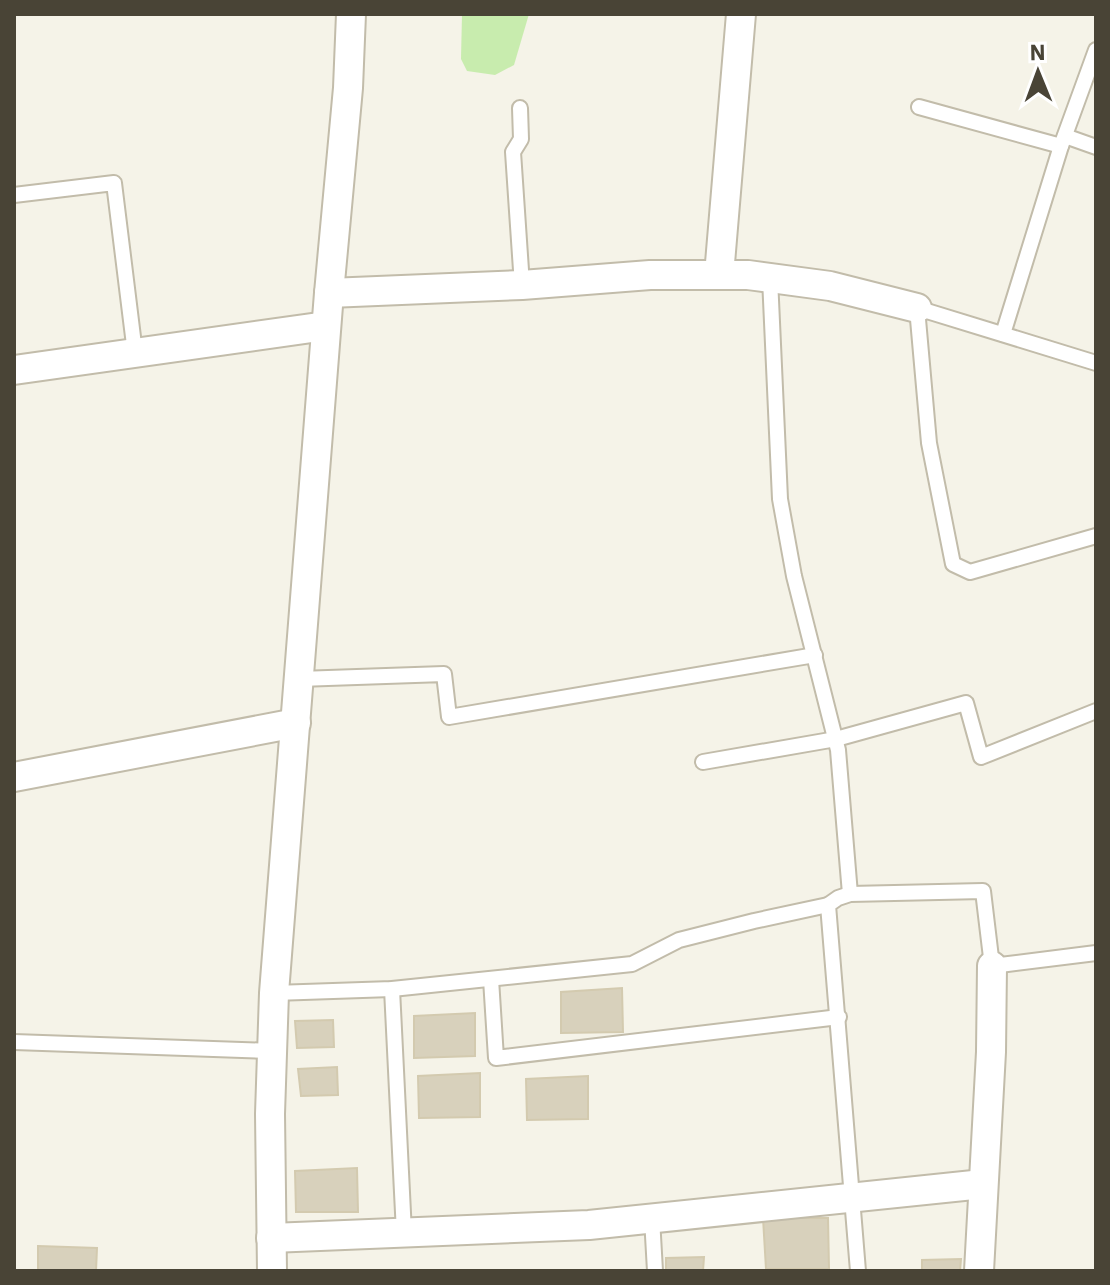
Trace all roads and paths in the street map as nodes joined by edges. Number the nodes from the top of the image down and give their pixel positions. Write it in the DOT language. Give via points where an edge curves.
graph roads {
  1 [pos="351,14"];
  2 [pos="741,14"];
  3 [pos="1096,50"];
  4 [pos="919,107"];
  5 [pos="520,108"];
  6 [pos="1063,141"];
  7 [pos="1096,147"];
  8 [pos="14,195"];
  9 [pos="719,275"];
  10 [pos="770,278"];
  11 [pos="522,285"];
  12 [pos="329,293"];
  13 [pos="917,308"];
  14 [pos="326,326"];
  15 [pos="1003,334"];
  16 [pos="135,353"];
  17 [pos="1096,363"];
  18 [pos="14,370"];
  19 [pos="1096,536"];
  20 [pos="815,655"];
  21 [pos="299,679"];
  22 [pos="1096,711"];
  23 [pos="296,723"];
  24 [pos="836,739"];
  25 [pos="703,762"];
  26 [pos="14,777"];
  27 [pos="850,894"];
  28 [pos="828,905"];
  29 [pos="1096,953"];
  30 [pos="992,966"];
  31 [pos="491,979"];
  32 [pos="392,989"];
  33 [pos="274,993"];
  34 [pos="839,1017"];
  35 [pos="14,1042"];
  36 [pos="272,1051"];
  37 [pos="983,1184"];
  38 [pos="853,1199"];
  39 [pos="652,1218"];
  40 [pos="404,1233"];
  41 [pos="271,1238"];
  42 [pos="272,1271"];
  43 [pos="655,1271"];
  44 [pos="858,1271"];
  45 [pos="979,1271"];
  1 -- 12 [label="street"];
  2 -- 9 [label="street"];
  3 -- 6 [label="lane"];
  4 -- 6 [label="lane"];
  5 -- 11 [label="lane" via="521,139 513,152"];
  6 -- 7 [label="lane"];
  6 -- 15 [label="lane"];
  8 -- 16 [label="lane" via="114,183"];
  9 -- 10 [label="street"];
  9 -- 11 [label="street"];
  10 -- 13 [label="street" via="830,286"];
  10 -- 20 [label="lane" via="780,499"];
  11 -- 12 [label="street"];
  12 -- 14 [label="street"];
  13 -- 15 [label="lane"];
  13 -- 19 [label="lane" via="929,443 953,564 970,572"];
  14 -- 16 [label="street"];
  14 -- 21 [label="street"];
  15 -- 17 [label="lane"];
  16 -- 18 [label="street"];
  20 -- 21 [label="lane" via="449,717 444,674"];
  20 -- 24 [label="lane"];
  21 -- 23 [label="street"];
  22 -- 24 [label="lane" via="981,757 966,703"];
  23 -- 26 [label="street"];
  23 -- 33 [label="street"];
  24 -- 25 [label="lane"];
  24 -- 27 [label="lane"];
  27 -- 28 [label="lane"];
  27 -- 30 [label="lane" via="983,891"];
  28 -- 31 [label="lane" via="679,940 632,964"];
  28 -- 34 [label="lane"];
  29 -- 30 [label="lane"];
  30 -- 37 [label="street"];
  31 -- 32 [label="lane"];
  31 -- 34 [label="lane" via="496,1058"];
  32 -- 33 [label="lane"];
  32 -- 40 [label="lane"];
  33 -- 36 [label="street"];
  34 -- 38 [label="lane"];
  35 -- 36 [label="lane"];
  36 -- 41 [label="street"];
  37 -- 38 [label="street"];
  37 -- 45 [label="street"];
  38 -- 39 [label="street"];
  38 -- 44 [label="lane"];
  39 -- 40 [label="street"];
  39 -- 43 [label="lane"];
  40 -- 41 [label="street"];
  41 -- 42 [label="street"];
}
